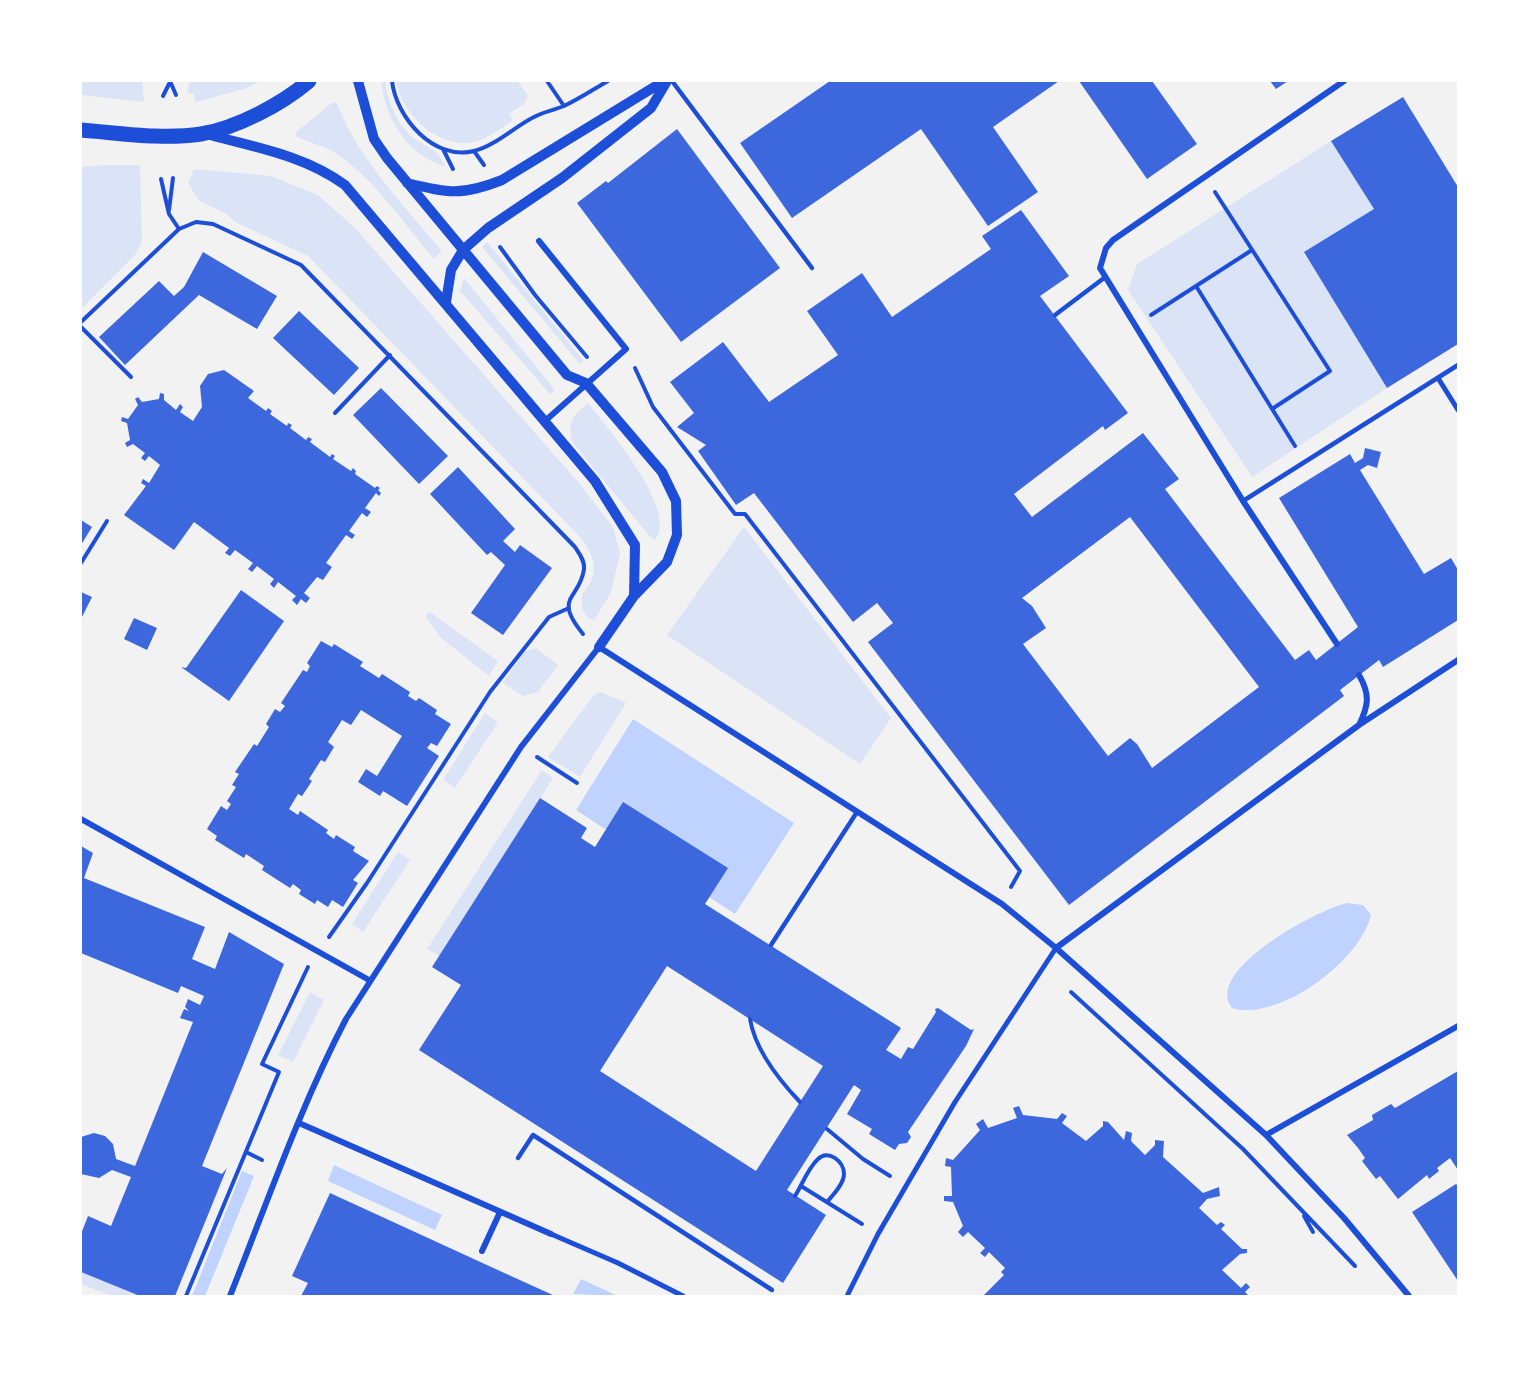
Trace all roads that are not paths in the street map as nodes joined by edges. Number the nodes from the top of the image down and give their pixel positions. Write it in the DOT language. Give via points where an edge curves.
graph roads {
  1 [pos="309,81"];
  2 [pos="358,81"];
  3 [pos="666,81"];
  4 [pos="672,81"];
  5 [pos="1344,81"];
  6 [pos="81,130"];
  7 [pos="203,134"];
  8 [pos="407,183"];
  9 [pos="539,241"];
  10 [pos="463,250"];
  11 [pos="812,268"];
  12 [pos="1104,278"];
  13 [pos="446,302"];
  14 [pos="1055,315"];
  15 [pos="1458,365"];
  16 [pos="1438,378"];
  17 [pos="586,383"];
  18 [pos="1458,410"];
  19 [pos="545,421"];
  20 [pos="1243,501"];
  21 [pos="634,596"];
  22 [pos="1337,644"];
  23 [pos="599,646"];
  24 [pos="1458,660"];
  25 [pos="1359,675"];
  26 [pos="1359,725"];
  27 [pos="856,812"];
  28 [pos="81,819"];
  29 [pos="771,945"];
  30 [pos="1056,948"];
  31 [pos="369,980"];
  32 [pos="1458,1026"];
  33 [pos="299,1123"];
  34 [pos="1266,1135"];
  35 [pos="518,1158"];
  36 [pos="500,1212"];
  37 [pos="551,1234"];
  38 [pos="482,1251"];
  39 [pos="772,1290"];
  40 [pos="230,1296"];
  41 [pos="683,1296"];
  42 [pos="847,1296"];
  43 [pos="1409,1296"];
  1 -- 7 [label="main road" via="274,106"];
  2 -- 8 [label="street" via="374,139"];
  3 -- 8 [label="street" via="502,180 464,193"];
  3 -- 10 [label="street" via="651,108"];
  4 -- 11 [label="lane"];
  5 -- 12 [label="street" via="1113,240 1100,268"];
  6 -- 7 [label="main road"];
  7 -- 13 [label="street" via="290,156 325,170 345,185"];
  8 -- 10 [label="street"];
  9 -- 17 [label="street" via="626,349"];
  10 -- 13 [label="street" via="451,270"];
  10 -- 17 [label="street" via="567,375"];
  12 -- 14 [label="lane"];
  12 -- 20 [label="street"];
  13 -- 19 [label="street"];
  15 -- 16 [label="lane"];
  16 -- 18 [label="street"];
  16 -- 20 [label="lane"];
  17 -- 19 [label="street"];
  17 -- 21 [label="street" via="662,472 676,501 677,535 667,562"];
  19 -- 21 [label="street" via="595,481 635,544"];
  20 -- 22 [label="street"];
  21 -- 23 [label="street"];
  23 -- 27 [label="street"];
  23 -- 31 [label="street" via="521,747"];
  24 -- 26 [label="street"];
  25 -- 26 [label="street" via="1368,696"];
  26 -- 30 [label="street"];
  27 -- 29 [label="lane"];
  27 -- 30 [label="street" via="1002,904"];
  28 -- 31 [label="street"];
  30 -- 34 [label="street"];
  30 -- 42 [label="street" via="955,1102 878,1234"];
  31 -- 33 [label="street" via="328,1054"];
  32 -- 34 [label="street"];
  33 -- 36 [label="street"];
  33 -- 40 [label="street"];
  34 -- 43 [label="street" via="1344,1218"];
  35 -- 39 [label="lane" via="533,1135"];
  36 -- 37 [label="street"];
  36 -- 38 [label="street"];
  37 -- 41 [label="street"];
}
